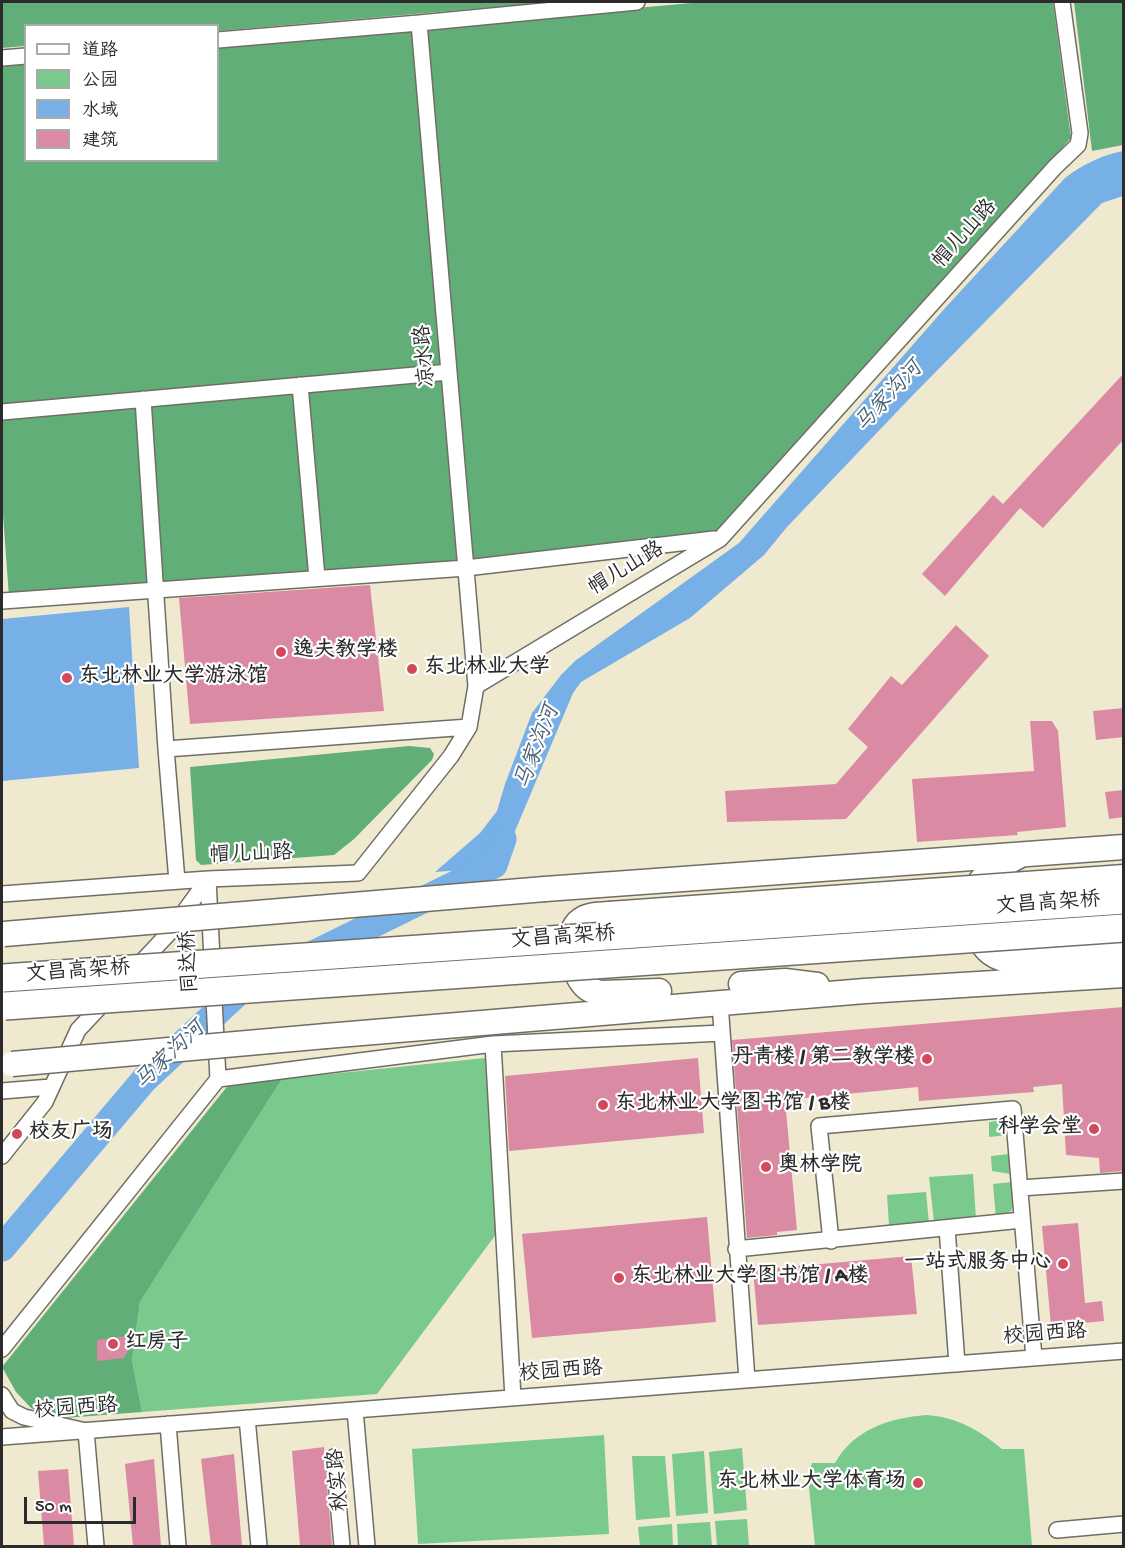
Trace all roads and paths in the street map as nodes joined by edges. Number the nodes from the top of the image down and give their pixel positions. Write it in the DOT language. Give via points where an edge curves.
graph roads {
  1 [pos="637,2"];
  2 [pos="1062,2"];
  3 [pos="419,23"];
  4 [pos="219,40"];
  5 [pos="24,56"];
  6 [pos="2,58"];
  7 [pos="449,372"];
  8 [pos="300,385"];
  9 [pos="143,399"];
  10 [pos="2,412"];
  11 [pos="720,539"];
  12 [pos="466,568"];
  13 [pos="317,578"];
  14 [pos="155,590"];
  15 [pos="2,601"];
  16 [pos="476,686"];
  17 [pos="469,727"];
  18 [pos="166,749"];
  19 [pos="1124,847"];
  20 [pos="1022,854"];
  21 [pos="1124,877"];
  22 [pos="208,879"];
  23 [pos="177,881"];
  24 [pos="2,894"];
  25 [pos="1124,900"];
  26 [pos="1124,928"];
  27 [pos="3,934"];
  28 [pos="1124,954"];
  29 [pos="1124,975"];
  30 [pos="2,978"];
  31 [pos="865,991"];
  32 [pos="720,1003"];
  33 [pos="3,1006"];
  34 [pos="722,1033"];
  35 [pos="493,1044"];
  36 [pos="7,1064"];
  37 [pos="218,1079"];
  38 [pos="51,1087"];
  39 [pos="2,1091"];
  40 [pos="2,1156"];
  41 [pos="1124,1181"];
  42 [pos="1020,1188"];
  43 [pos="1022,1220"];
  44 [pos="947,1228"];
  45 [pos="831,1241"];
  46 [pos="736,1250"];
  47 [pos="2,1350"];
  48 [pos="1124,1351"];
  49 [pos="1034,1358"];
  50 [pos="957,1364"];
  51 [pos="747,1380"];
  52 [pos="2,1395"];
  53 [pos="513,1398"];
  54 [pos="355,1410"];
  55 [pos="247,1418"];
  56 [pos="168,1424"];
  57 [pos="86,1431"];
  58 [pos="2,1437"];
  59 [pos="334,1457"];
  60 [pos="1124,1524"];
  61 [pos="1057,1530"];
  62 [pos="96,1546"];
  63 [pos="178,1546"];
  64 [pos="259,1546"];
  65 [pos="342,1546"];
  66 [pos="367,1546"];
  1 -- 3 [label="street"];
  2 -- 11 [label="street, 帽儿山路" via="1080,133 1078,145"];
  3 -- 4 [label="street"];
  3 -- 7 [label="street, 凉水路"];
  5 -- 6 [label="street"];
  7 -- 8 [label="street"];
  7 -- 12 [label="street, 凉水路"];
  8 -- 9 [label="street"];
  8 -- 13 [label="street"];
  9 -- 10 [label="street"];
  9 -- 14 [label="street"];
  11 -- 12 [label="street"];
  11 -- 16 [label="street, 帽儿山路"];
  12 -- 13 [label="street"];
  12 -- 16 [label="street, 凉水路"];
  13 -- 14 [label="street"];
  14 -- 15 [label="street"];
  14 -- 18 [label="street"];
  16 -- 17 [label="street, 帽儿山路"];
  17 -- 18 [label="street"];
  17 -- 22 [label="street, 帽儿山路" via="451,756 358,873"];
  18 -- 23 [label="street"];
  19 -- 20 [label="main road"];
  20 -- 27 [label="main road, bridge"];
  20 -- 28 [label="main road" via="979,883 973,907 984,947 1002,960 1017,962"];
  21 -- 31 [label="main road, bridge" via="609,914 582,919 573,928 575,969 593,992 628,994 785,981"];
  22 -- 23 [label="street, 帽儿山路"];
  22 -- 37 [label="street, 同达桥, bridge"];
  22 -- 38 [label="street" via="169,933 78,1030"];
  23 -- 24 [label="street, 帽儿山路"];
  25 -- 30 [label="highway, 文昌高架桥, bridge"];
  26 -- 33 [label="highway, 文昌高架桥, bridge"];
  29 -- 31 [label="main road"];
  31 -- 32 [label="main road"];
  32 -- 34 [label="street"];
  32 -- 36 [label="main road, bridge"];
  34 -- 35 [label="street"];
  34 -- 46 [label="street"];
  35 -- 37 [label="street"];
  35 -- 53 [label="street"];
  37 -- 47 [label="street"];
  38 -- 39 [label="street"];
  38 -- 40 [label="street" via="45,1102"];
  41 -- 42 [label="street"];
  42 -- 43 [label="street"];
  42 -- 45 [label="street" via="1013,1109 819,1126"];
  43 -- 44 [label="street"];
  43 -- 49 [label="street"];
  44 -- 45 [label="street"];
  44 -- 50 [label="street"];
  45 -- 46 [label="street"];
  46 -- 51 [label="street"];
  48 -- 49 [label="street, 校园西路"];
  49 -- 50 [label="street, 校园西路"];
  50 -- 51 [label="street, 校园西路"];
  51 -- 53 [label="street, 校园西路"];
  52 -- 57 [label="street" via="12,1411 24,1418"];
  53 -- 54 [label="street, 校园西路"];
  54 -- 55 [label="street, 校园西路"];
  54 -- 66 [label="street, 秋实路"];
  55 -- 56 [label="street, 校园西路"];
  55 -- 64 [label="street"];
  56 -- 57 [label="street, 校园西路"];
  56 -- 63 [label="street"];
  57 -- 58 [label="street, 校园西路"];
  57 -- 62 [label="street"];
  59 -- 65 [label="street"];
  60 -- 61 [label="street"];
}
